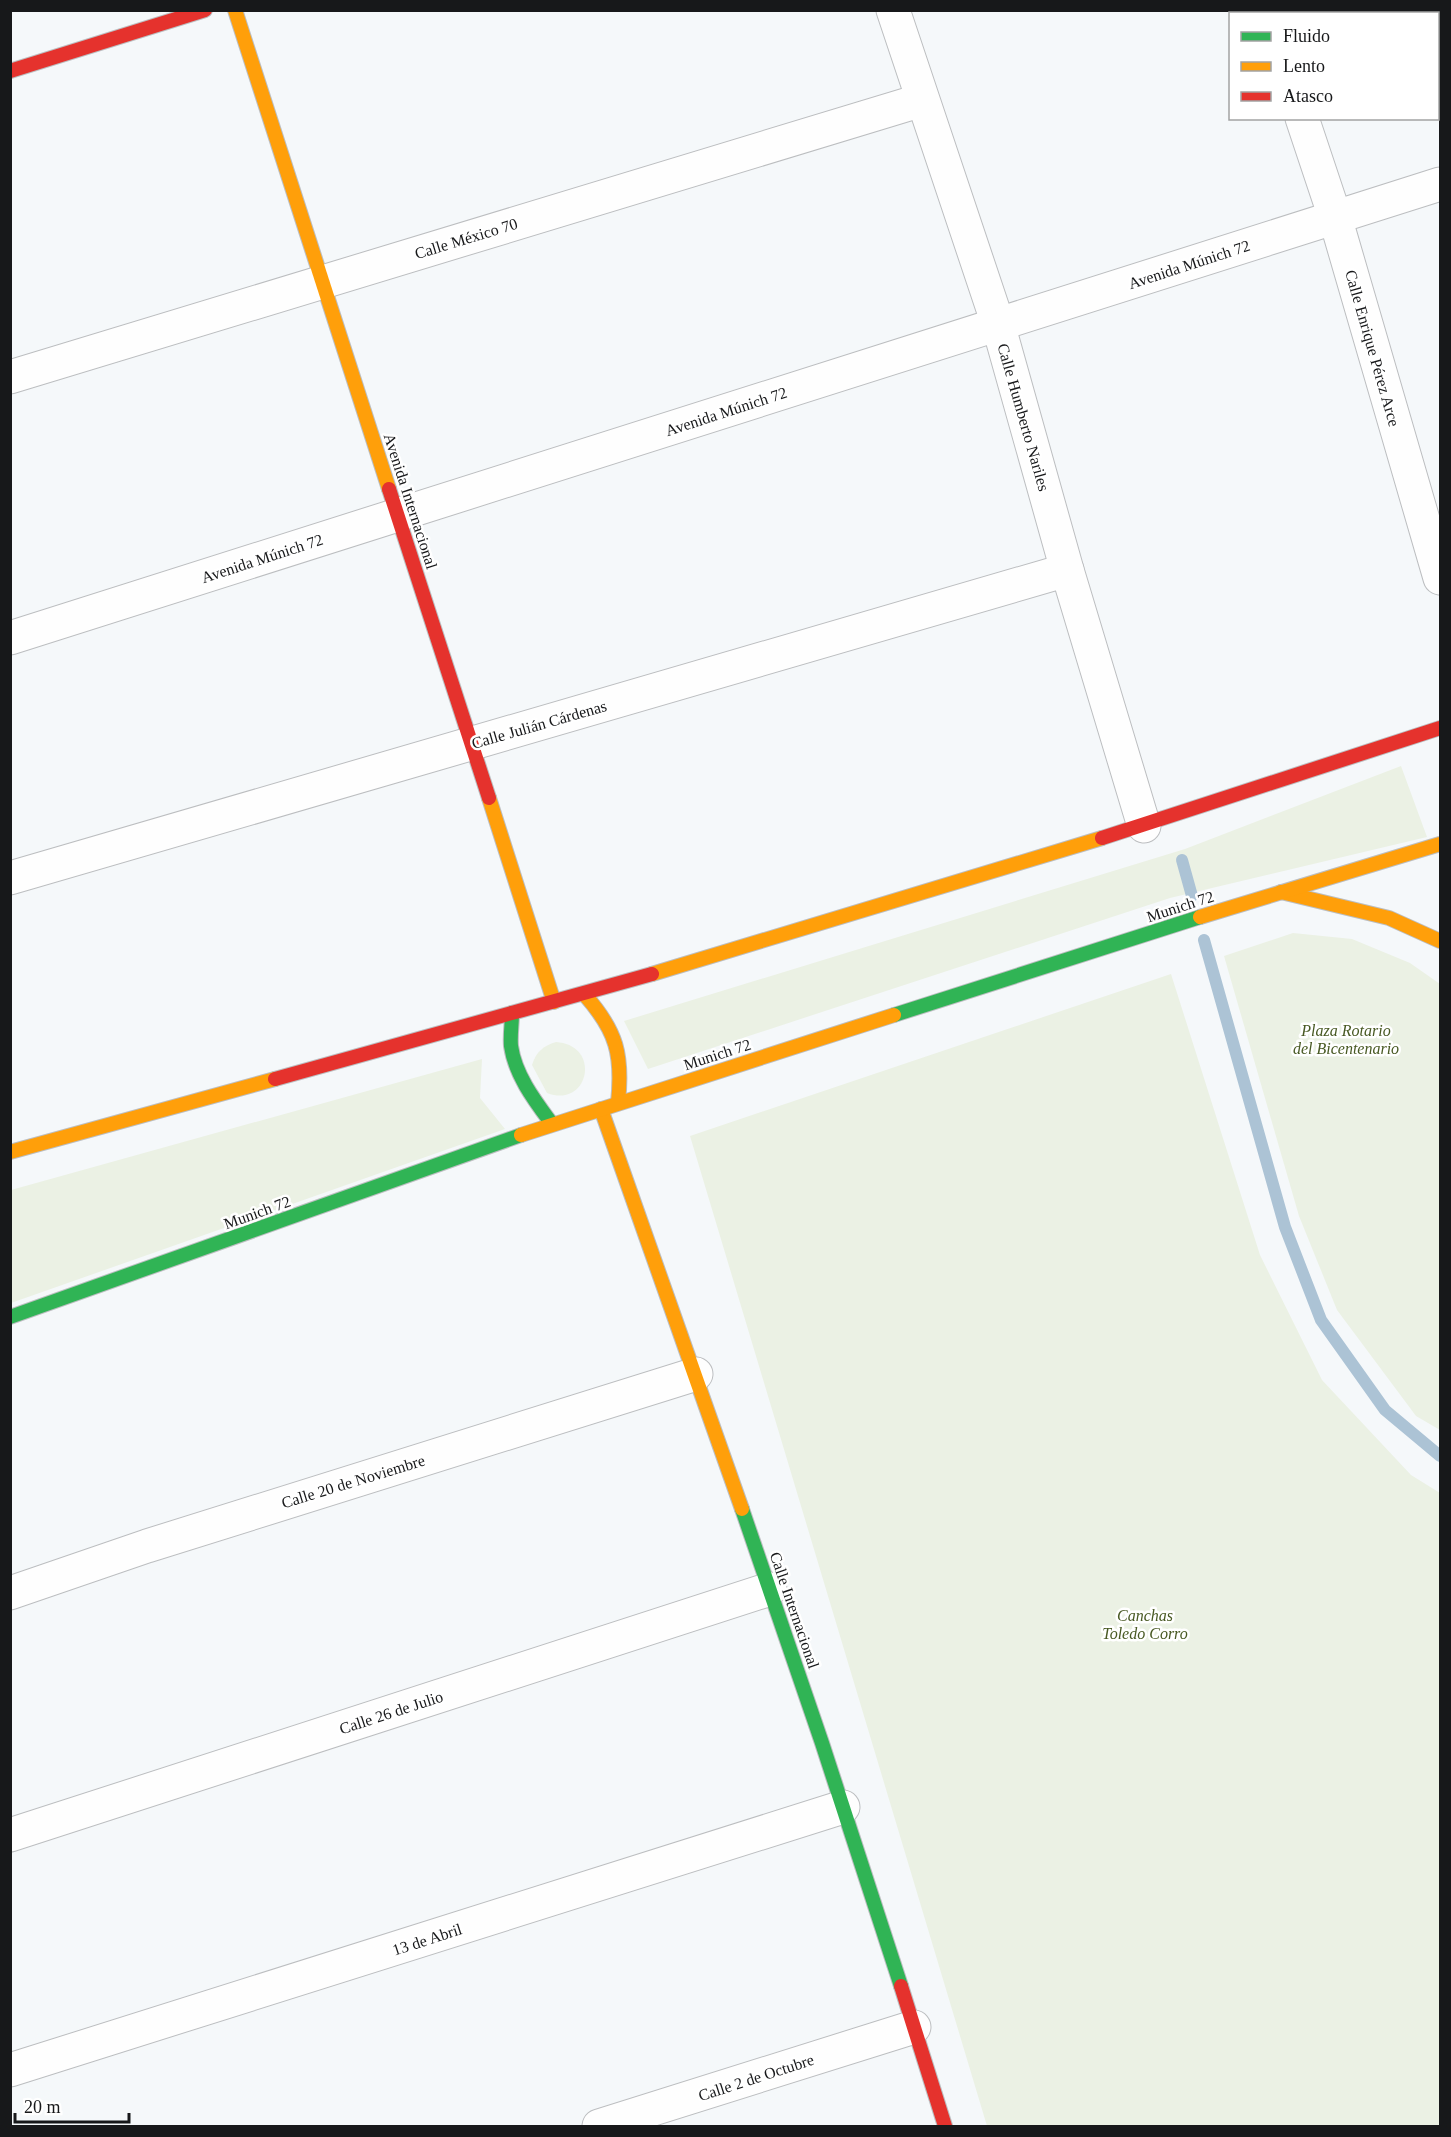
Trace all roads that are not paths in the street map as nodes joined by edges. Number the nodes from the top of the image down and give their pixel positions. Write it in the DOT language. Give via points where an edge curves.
graph roads {
  1 [pos="205,10"];
  2 [pos="235,10"];
  3 [pos="893,10"];
  4 [pos="10,71"];
  5 [pos="922,100"];
  6 [pos="1303,120"];
  7 [pos="1440,184"];
  8 [pos="1335,218"];
  9 [pos="323,282"];
  10 [pos="998,324"];
  11 [pos="10,377"];
  12 [pos="398,514"];
  13 [pos="1067,570"];
  14 [pos="1440,579"];
  15 [pos="10,638"];
  16 [pos="1440,728"];
  17 [pos="471,744"];
  18 [pos="1144,826"];
  19 [pos="1440,844"];
  20 [pos="10,878"];
  21 [pos="1280,892"];
  22 [pos="1440,941"];
  23 [pos="584,994"];
  24 [pos="554,1002"];
  25 [pos="512,1013"];
  26 [pos="618,1103"];
  27 [pos="601,1109"];
  28 [pos="552,1124"];
  29 [pos="10,1152"];
  30 [pos="10,1317"];
  31 [pos="696,1374"];
  32 [pos="770,1589"];
  33 [pos="10,1593"];
  34 [pos="843,1808"];
  35 [pos="10,1835"];
  36 [pos="914,2027"];
  37 [pos="10,2070"];
  38 [pos="599,2127"];
  39 [pos="945,2127"];
  1 -- 4 [label="main road"];
  2 -- 9 [label="main road, Avenida Internacional"];
  3 -- 5 [label="street, Calle Humberto Nariles"];
  5 -- 9 [label="street, Calle México 70"];
  5 -- 10 [label="street, Calle Humberto Nariles"];
  6 -- 8 [label="street, Calle Enrique Pérez Arce"];
  7 -- 8 [label="street, Avenida Múnich 72"];
  8 -- 10 [label="street, Avenida Múnich 72"];
  8 -- 14 [label="street, Calle Enrique Pérez Arce"];
  9 -- 11 [label="street, Calle México 70"];
  9 -- 12 [label="main road, Avenida Internacional"];
  10 -- 12 [label="street, Avenida Múnich 72"];
  10 -- 13 [label="street, Calle Humberto Nariles"];
  12 -- 15 [label="street, Avenida Múnich 72"];
  12 -- 17 [label="main road, Avenida Internacional"];
  13 -- 17 [label="street, Calle Julián Cárdenas"];
  13 -- 18 [label="street, Calle Humberto Nariles"];
  16 -- 18 [label="main road"];
  17 -- 20 [label="street, Calle Julián Cárdenas"];
  17 -- 24 [label="main road, Avenida Internacional"];
  18 -- 23 [label="main road"];
  19 -- 21 [label="main road, Munich 72"];
  21 -- 22 [label="main road" via="1389,918"];
  21 -- 26 [label="main road, Munich 72"];
  23 -- 24 [label="main road"];
  23 -- 26 [label="main road" via="601,1012 616,1044 621,1070"];
  24 -- 25 [label="main road"];
  25 -- 28 [label="main road" via="511,1046 519,1071"];
  25 -- 29 [label="main road"];
  26 -- 27 [label="main road, Munich 72"];
  27 -- 28 [label="main road, Munich 72"];
  27 -- 31 [label="main road, Calle Internacional"];
  28 -- 30 [label="main road, Munich 72"];
  31 -- 32 [label="main road, Calle Internacional"];
  31 -- 33 [label="street, Calle 20 de Noviembre" via="147,1546"];
  32 -- 34 [label="main road, Calle Internacional"];
  32 -- 35 [label="street, Calle 26 de Julio"];
  34 -- 36 [label="main road, Calle Internacional"];
  34 -- 37 [label="street, 13 de Abril"];
  36 -- 38 [label="street, Calle 2 de Octubre"];
  36 -- 39 [label="main road, Calle Internacional"];
}
